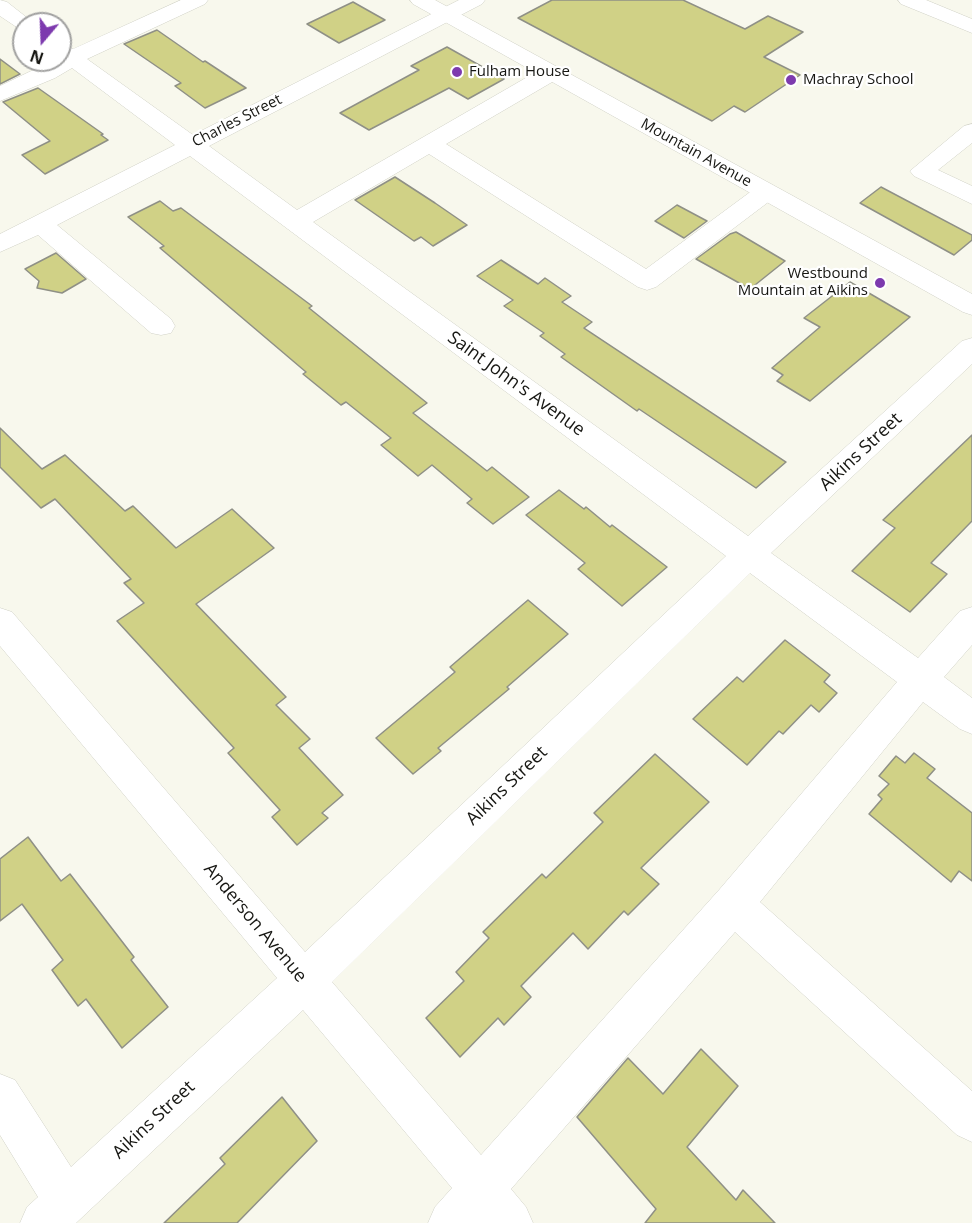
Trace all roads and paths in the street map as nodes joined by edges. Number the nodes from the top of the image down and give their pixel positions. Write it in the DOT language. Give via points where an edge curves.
graph roads {
  1 [pos="198,0"];
  2 [pos="420,0"];
  3 [pos="476,0"];
  4 [pos="908,0"];
  5 [pos="447,15"];
  6 [pos="972,27"];
  7 [pos="72,52"];
  8 [pos="72,57"];
  9 [pos="48,72"];
  10 [pos="551,73"];
  11 [pos="0,94"];
  12 [pos="972,131"];
  13 [pos="430,144"];
  14 [pos="191,145"];
  15 [pos="766,192"];
  16 [pos="972,196"];
  17 [pos="295,222"];
  18 [pos="39,223"];
  19 [pos="0,244"];
  20 [pos="972,306"];
  21 [pos="161,326"];
  22 [pos="972,348"];
  23 [pos="748,555"];
  24 [pos="972,621"];
  25 [pos="0,622"];
  26 [pos="920,680"];
  27 [pos="972,718"];
  28 [pos="733,904"];
  29 [pos="304,981"];
  30 [pos="0,1095"];
  31 [pos="972,1120"];
  32 [pos="481,1189"];
  33 [pos="55,1212"];
  34 [pos="451,1223"];
  35 [pos="510,1223"];
  1 -- 7 [label="street" via="92,47"];
  2 -- 5 [label="street, Mountain Avenue"];
  3 -- 5 [label="street, Charles Street"];
  4 -- 6 [label="street"];
  5 -- 10 [label="street, Mountain Avenue"];
  5 -- 14 [label="street, Charles Street"];
  8 -- 14 [label="street, Saint John's Avenue"];
  9 -- 11 [label="street"];
  10 -- 13 [label="street"];
  10 -- 15 [label="street, Mountain Avenue"];
  12 -- 16 [label="street" via="922,171"];
  13 -- 15 [label="street" via="647,281"];
  13 -- 17 [label="street"];
  14 -- 17 [label="street, Saint John's Avenue"];
  14 -- 18 [label="street, Charles Street"];
  15 -- 20 [label="street, Mountain Avenue"];
  17 -- 23 [label="street, Saint John's Avenue"];
  18 -- 19 [label="street, Charles Street"];
  18 -- 21 [label="street"];
  22 -- 23 [label="street, Aikins Street"];
  23 -- 26 [label="street, Saint John's Avenue"];
  23 -- 29 [label="street, Aikins Street"];
  24 -- 26 [label="street"];
  25 -- 29 [label="street, Anderson Avenue"];
  26 -- 27 [label="street, Saint John's Avenue"];
  26 -- 28 [label="street"];
  28 -- 31 [label="street"];
  28 -- 32 [label="street"];
  29 -- 32 [label="street, Anderson Avenue"];
  29 -- 33 [label="street, Aikins Street"];
  30 -- 33 [label="street"];
  32 -- 34 [label="street"];
  32 -- 35 [label="street, Anderson Avenue"];
}
